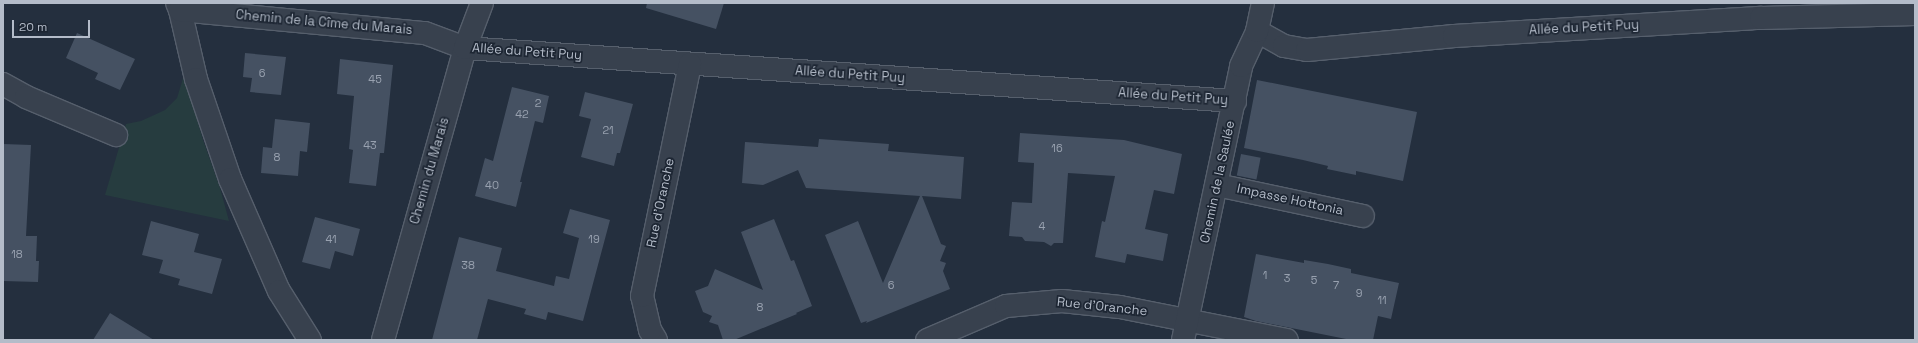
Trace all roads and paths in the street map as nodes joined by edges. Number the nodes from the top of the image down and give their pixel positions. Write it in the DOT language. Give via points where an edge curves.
graph roads {
  1 [pos="482,3"];
  2 [pos="1263,3"];
  3 [pos="179,6"];
  4 [pos="1915,14"];
  5 [pos="1257,31"];
  6 [pos="465,48"];
  7 [pos="690,64"];
  8 [pos="3,84"];
  9 [pos="1235,101"];
  10 [pos="116,135"];
  11 [pos="1217,185"];
  12 [pos="1363,216"];
  13 [pos="1186,330"];
  14 [pos="310,340"];
  15 [pos="383,340"];
  16 [pos="656,340"];
  17 [pos="927,340"];
  18 [pos="1287,340"];
  1 -- 6 [label="street, Chemin du Marais"];
  2 -- 5 [label="street, Chemin de la Saulée"];
  3 -- 6 [label="street, Chemin de la Cîme du Marais" via="425,33"];
  3 -- 14 [label="street, Chemin de la Cîme du Marais" via="196,79 230,179 279,291"];
  4 -- 5 [label="street, Allée du Petit Puy" via="1760,18 1454,36 1307,50 1284,46"];
  5 -- 9 [label="street, Chemin de la Saulée" via="1241,66"];
  6 -- 7 [label="street, Allée du Petit Puy"];
  6 -- 15 [label="street, Chemin du Marais"];
  7 -- 9 [label="street, Allée du Petit Puy"];
  7 -- 16 [label="street, Rue d'Oranche" via="642,296 650,330"];
  8 -- 10 [label="street" via="26,97"];
  9 -- 11 [label="street, Chemin de la Saulée"];
  11 -- 12 [label="street, Impasse Hottonia"];
  11 -- 13 [label="street, Chemin de la Saulée"];
  13 -- 17 [label="street, Rue d'Oranche" via="1120,307 1062,301 1006,306"];
  13 -- 18 [label="street, Rue d'Oranche"];
}
